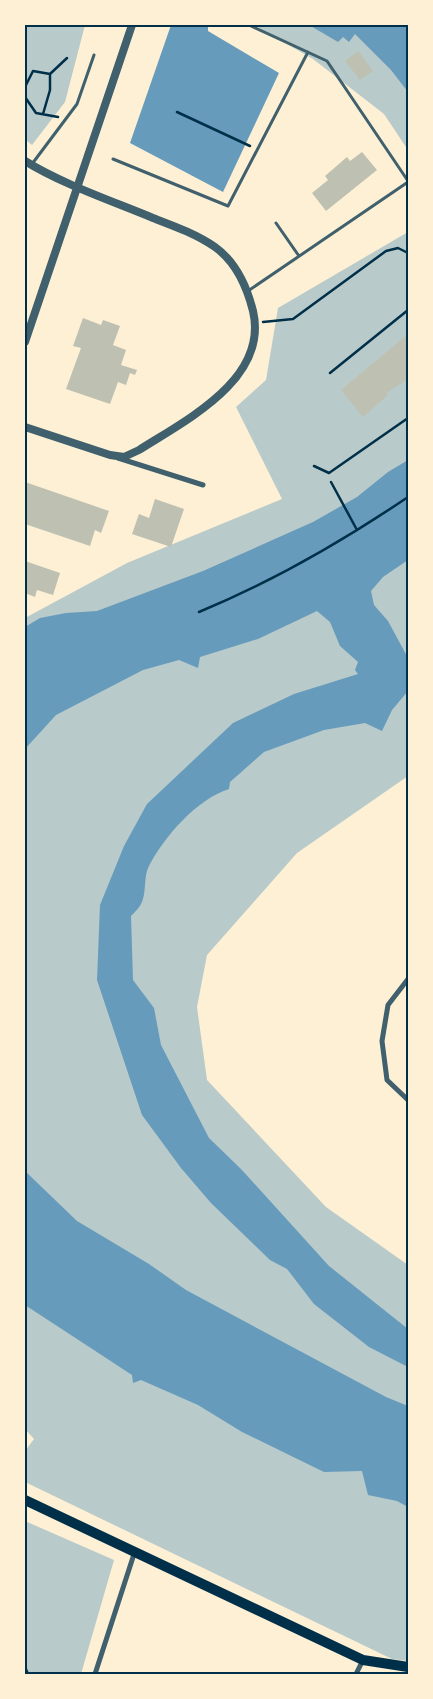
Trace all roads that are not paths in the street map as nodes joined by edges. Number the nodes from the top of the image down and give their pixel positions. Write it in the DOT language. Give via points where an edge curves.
graph roads {
  1 [pos="132,25"];
  2 [pos="249,25"];
  3 [pos="308,52"];
  4 [pos="94,55"];
  5 [pos="113,159"];
  6 [pos="28,163"];
  7 [pos="408,182"];
  8 [pos="276,223"];
  9 [pos="299,256"];
  10 [pos="247,291"];
  11 [pos="38,301"];
  12 [pos="25,322"];
  13 [pos="25,342"];
  14 [pos="25,427"];
  15 [pos="110,455"];
  16 [pos="203,485"];
  17 [pos="408,979"];
  18 [pos="408,1100"];
  19 [pos="25,1500"];
  20 [pos="135,1550"];
  21 [pos="363,1660"];
  22 [pos="408,1667"];
  23 [pos="95,1674"];
  24 [pos="356,1674"];
  1 -- 11 [label="street"];
  2 -- 3 [label="lane"];
  3 -- 5 [label="lane" via="228,206"];
  3 -- 7 [label="lane" via="327,61"];
  4 -- 6 [label="lane" via="77,104"];
  6 -- 10 [label="street" via="188,232 216,248 237,270"];
  7 -- 9 [label="lane"];
  8 -- 9 [label="lane"];
  9 -- 10 [label="lane"];
  10 -- 15 [label="street" via="255,322 254,342 226,391 139,450 124,456"];
  11 -- 12 [label="street"];
  11 -- 13 [label="street"];
  14 -- 15 [label="street"];
  15 -- 16 [label="street" via="141,468"];
  17 -- 18 [label="street" via="388,1005 382,1041 387,1080"];
  19 -- 20 [label="main road"];
  20 -- 21 [label="main road"];
  20 -- 23 [label="street"];
  21 -- 22 [label="main road"];
  21 -- 24 [label="street"];
}
